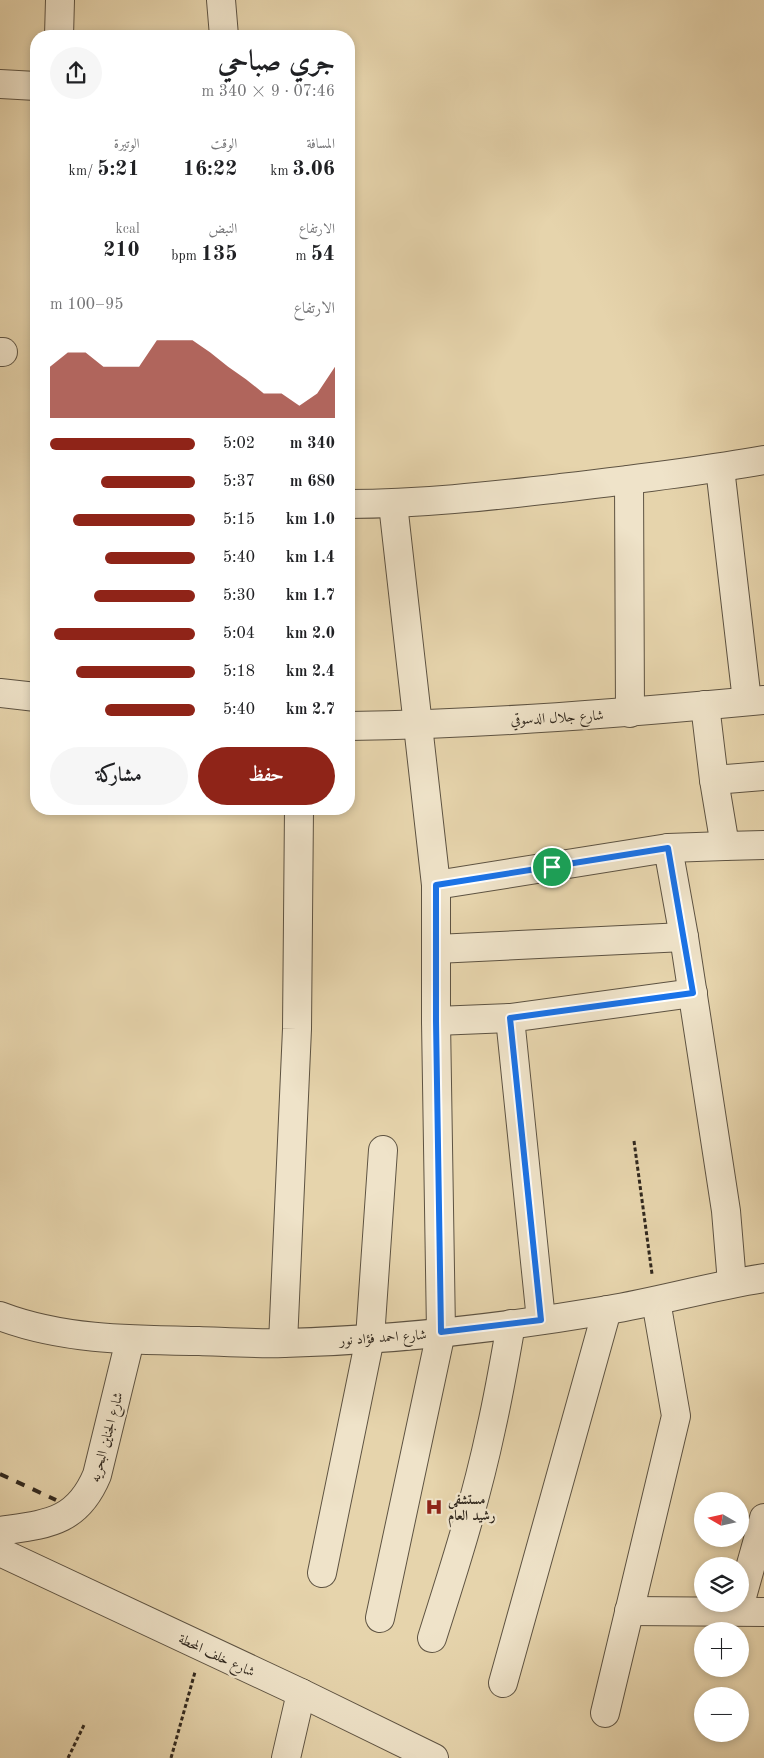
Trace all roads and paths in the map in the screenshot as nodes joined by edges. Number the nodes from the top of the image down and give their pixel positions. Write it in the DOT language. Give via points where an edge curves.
graph roads {
  1 [pos="60,0"];
  2 [pos="221,0"];
  3 [pos="59,30"];
  4 [pos="224,30"];
  5 [pos="0,84"];
  6 [pos="30,86"];
  7 [pos="764,460"];
  8 [pos="720,468"];
  9 [pos="629,480"];
  10 [pos="355,504"];
  11 [pos="394,504"];
  12 [pos="0,693"];
  13 [pos="30,696"];
  14 [pos="756,701"];
  15 [pos="705,705"];
  16 [pos="630,713"];
  17 [pos="417,725"];
  18 [pos="355,726"];
  19 [pos="764,776"];
  20 [pos="714,780"];
  21 [pos="299,815"];
  22 [pos="725,846"];
  23 [pos="764,846"];
  24 [pos="668,848"];
  25 [pos="436,885"];
  26 [pos="684,937"];
  27 [pos="436,949"];
  28 [pos="693,993"];
  29 [pos="510,1018"];
  30 [pos="436,1021"];
  31 [pos="634,1141"];
  32 [pos="383,1150"];
  33 [pos="764,1278"];
  34 [pos="732,1283"];
  35 [pos="656,1301"];
  36 [pos="607,1310"];
  37 [pos="0,1316"];
  38 [pos="541,1320"];
  39 [pos="511,1324"];
  40 [pos="441,1332"];
  41 [pos="370,1338"];
  42 [pos="130,1340"];
  43 [pos="283,1343"];
  44 [pos="764,1518"];
  45 [pos="0,1531"];
  46 [pos="0,1552"];
  47 [pos="322,1574"];
  48 [pos="629,1612"];
  49 [pos="751,1612"];
  50 [pos="380,1618"];
  51 [pos="432,1638"];
  52 [pos="202,1648"];
  53 [pos="503,1683"];
  54 [pos="301,1694"];
  55 [pos="605,1713"];
  56 [pos="85,1723"];
  57 [pos="430,1757"];
  58 [pos="68,1758"];
  59 [pos="172,1758"];
  60 [pos="286,1758"];
  1 -- 3 [label="street"];
  2 -- 4 [label="street"];
  5 -- 6 [label="street"];
  7 -- 8 [label="street"];
  8 -- 9 [label="street"];
  8 -- 14 [label="street"];
  9 -- 11 [label="street"];
  9 -- 16 [label="street"];
  10 -- 11 [label="street"];
  11 -- 17 [label="street"];
  12 -- 13 [label="street"];
  14 -- 15 [label="street, شارع جلال الدسوقي"];
  15 -- 16 [label="street, شارع جلال الدسوقي"];
  15 -- 20 [label="street"];
  16 -- 17 [label="street, شارع جلال الدسوقي"];
  17 -- 18 [label="street, شارع جلال الدسوقي"];
  17 -- 25 [label="street"];
  19 -- 20 [label="street"];
  20 -- 22 [label="street"];
  21 -- 43 [label="street" via="298,1029"];
  22 -- 23 [label="street"];
  22 -- 24 [label="street"];
  24 -- 25 [label="street"];
  24 -- 26 [label="street"];
  25 -- 27 [label="street"];
  26 -- 27 [label="street"];
  26 -- 28 [label="street"];
  27 -- 30 [label="street"];
  28 -- 29 [label="street"];
  28 -- 34 [label="street" via="726,1211"];
  29 -- 30 [label="street"];
  29 -- 38 [label="street"];
  30 -- 40 [label="street"];
  31 -- 35 [label="path"];
  32 -- 41 [label="street"];
  33 -- 34 [label="street, شارع احمد فؤاد نور"];
  34 -- 35 [label="street, شارع احمد فؤاد نور"];
  35 -- 36 [label="street, شارع احمد فؤاد نور"];
  35 -- 48 [label="street" via="676,1416"];
  36 -- 38 [label="street, شارع احمد فؤاد نور"];
  36 -- 53 [label="street"];
  37 -- 42 [label="street, شارع احمد فؤاد نور" via="68,1334"];
  38 -- 39 [label="street, شارع احمد فؤاد نور"];
  39 -- 40 [label="street, شارع احمد فؤاد نور"];
  39 -- 51 [label="street" via="475,1495"];
  40 -- 41 [label="street, شارع احمد فؤاد نور"];
  40 -- 50 [label="street"];
  41 -- 43 [label="street, شارع احمد فؤاد نور"];
  41 -- 47 [label="street"];
  42 -- 43 [label="street, شارع احمد فؤاد نور"];
  42 -- 45 [label="street, شارع الجناين البحريه" via="92,1488 83,1501 62,1518"];
  44 -- 49 [label="street"];
  46 -- 52 [label="street, شارع خلف المحطة"];
  48 -- 49 [label="street"];
  48 -- 55 [label="street"];
  52 -- 54 [label="street, شارع خلف المحطة"];
  52 -- 59 [label="path"];
  54 -- 57 [label="street, شارع خلف المحطة"];
  54 -- 60 [label="street"];
  56 -- 58 [label="path"];
}
